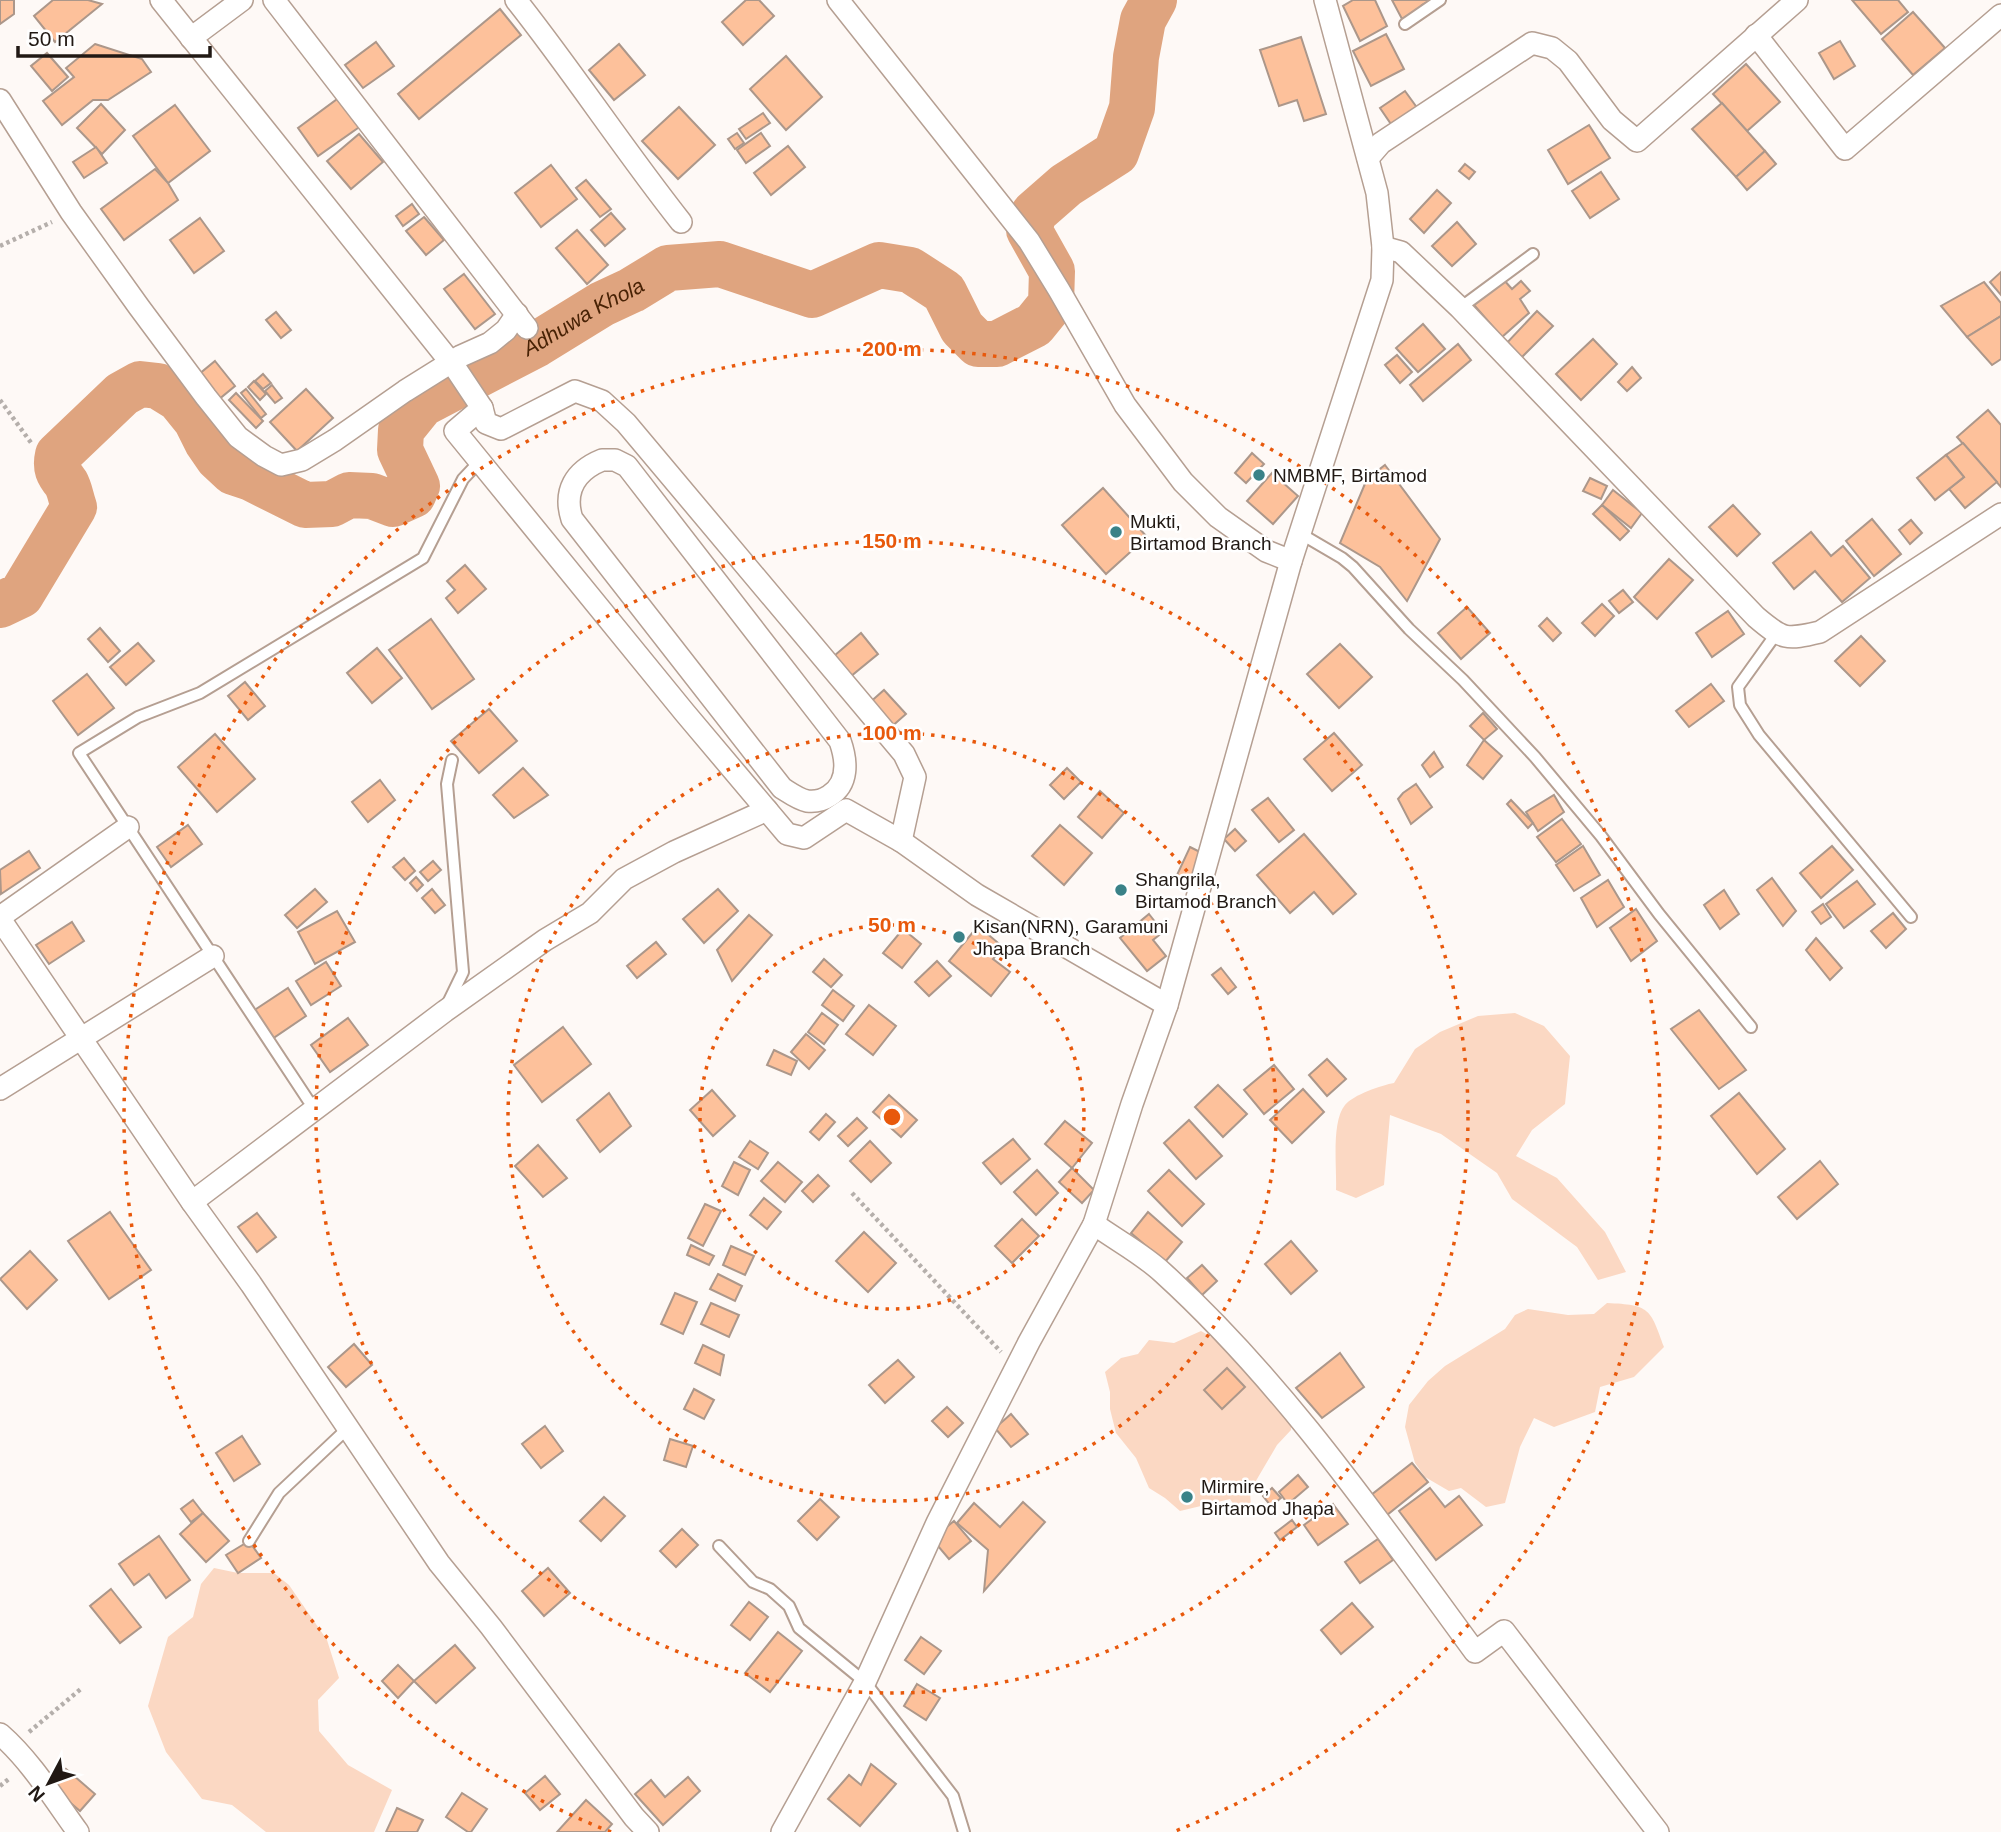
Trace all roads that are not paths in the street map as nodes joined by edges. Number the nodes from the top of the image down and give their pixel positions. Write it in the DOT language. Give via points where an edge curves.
graph roads {
  1 [pos="161,0"];
  2 [pos="242,0"];
  3 [pos="274,0"];
  4 [pos="516,0"];
  5 [pos="838,0"];
  6 [pos="1325,0"];
  7 [pos="1440,0"];
  8 [pos="1797,0"];
  9 [pos="2001,15"];
  10 [pos="1405,24"];
  11 [pos="1756,35"];
  12 [pos="191,38"];
  13 [pos="0,100"];
  14 [pos="1368,158"];
  15 [pos="681,222"];
  16 [pos="1383,247"];
  17 [pos="1533,254"];
  18 [pos="1460,307"];
  19 [pos="454,366"];
  20 [pos="479,404"];
  21 [pos="480,461"];
  22 [pos="2001,514"];
  23 [pos="572,519"];
  24 [pos="1301,534"];
  25 [pos="1291,561"];
  26 [pos="1776,634"];
  27 [pos="452,760"];
  28 [pos="767,810"];
  29 [pos="128,827"];
  30 [pos="901,841"];
  31 [pos="1911,917"];
  32 [pos="0,918"];
  33 [pos="213,956"];
  34 [pos="1167,1004"];
  35 [pos="445,1011"];
  36 [pos="1751,1027"];
  37 [pos="82,1038"];
  38 [pos="0,1089"];
  39 [pos="316,1108"];
  40 [pos="192,1202"];
  41 [pos="1094,1224"];
  42 [pos="348,1429"];
  43 [pos="249,1541"];
  44 [pos="719,1546"];
  45 [pos="865,1682"];
  46 [pos="6,1740"];
  47 [pos="78,1832"];
  48 [pos="648,1832"];
  49 [pos="782,1832"];
  50 [pos="964,1832"];
  51 [pos="1658,1832"];
  1 -- 12 [label="street"];
  2 -- 12 [label="street"];
  3 -- 19 [label="street" via="522,321"];
  4 -- 15 [label="street"];
  5 -- 25 [label="street" via="1028,241 1125,405 1183,482 1218,517 1266,551"];
  6 -- 14 [label="street"];
  7 -- 10 [label="lane"];
  8 -- 11 [label="street"];
  9 -- 11 [label="street" via="1845,149"];
  11 -- 14 [label="street" via="1637,141 1612,120 1568,61 1552,48 1532,43 1381,143"];
  12 -- 19 [label="street"];
  13 -- 19 [label="street" via="139,307 238,437 264,456 281,465 302,460 405,391"];
  14 -- 16 [label="street"];
  16 -- 18 [label="street" via="1401,252"];
  16 -- 24 [label="street" via="1382,280"];
  17 -- 18 [label="lane"];
  18 -- 26 [label="street"];
  19 -- 20 [label="street"];
  20 -- 21 [label="street" via="455,431"];
  20 -- 30 [label="street" via="486,424 501,429 575,391 601,401 626,423 904,754 915,777"];
  21 -- 28 [label="street"];
  21 -- 29 [label="lane" via="463,480 423,558 200,693 138,718 79,753"];
  22 -- 26 [label="street" via="1820,632 1798,637"];
  23 -- 23 [label="street" via="782,788 808,801 821,800 838,789 845,775 840,741 627,466 602,460 579,474 569,496"];
  24 -- 25 [label="street"];
  24 -- 36 [label="lane" via="1353,567 1535,757"];
  25 -- 34 [label="street"];
  26 -- 31 [label="lane" via="1738,687 1740,705 1759,735"];
  27 -- 35 [label="lane" via="447,784 463,972"];
  28 -- 30 [label="street" via="788,834 804,838 846,810"];
  28 -- 35 [label="street" via="624,879 590,913"];
  29 -- 32 [label="street"];
  29 -- 33 [label="lane"];
  30 -- 34 [label="street" via="977,895"];
  32 -- 37 [label="street"];
  33 -- 37 [label="street"];
  33 -- 39 [label="lane"];
  34 -- 41 [label="street"];
  35 -- 39 [label="street"];
  37 -- 38 [label="street"];
  37 -- 40 [label="street"];
  39 -- 40 [label="street"];
  40 -- 42 [label="street"];
  41 -- 45 [label="street" via="937,1523"];
  41 -- 51 [label="street" via="1161,1271 1291,1407 1475,1652 1504,1631"];
  42 -- 43 [label="lane" via="279,1493"];
  42 -- 48 [label="street" via="439,1563"];
  44 -- 45 [label="lane" via="752,1582 770,1589 789,1606 799,1628"];
  45 -- 49 [label="street"];
  45 -- 50 [label="lane" via="953,1796"];
  46 -- 47 [label="street"];
}
